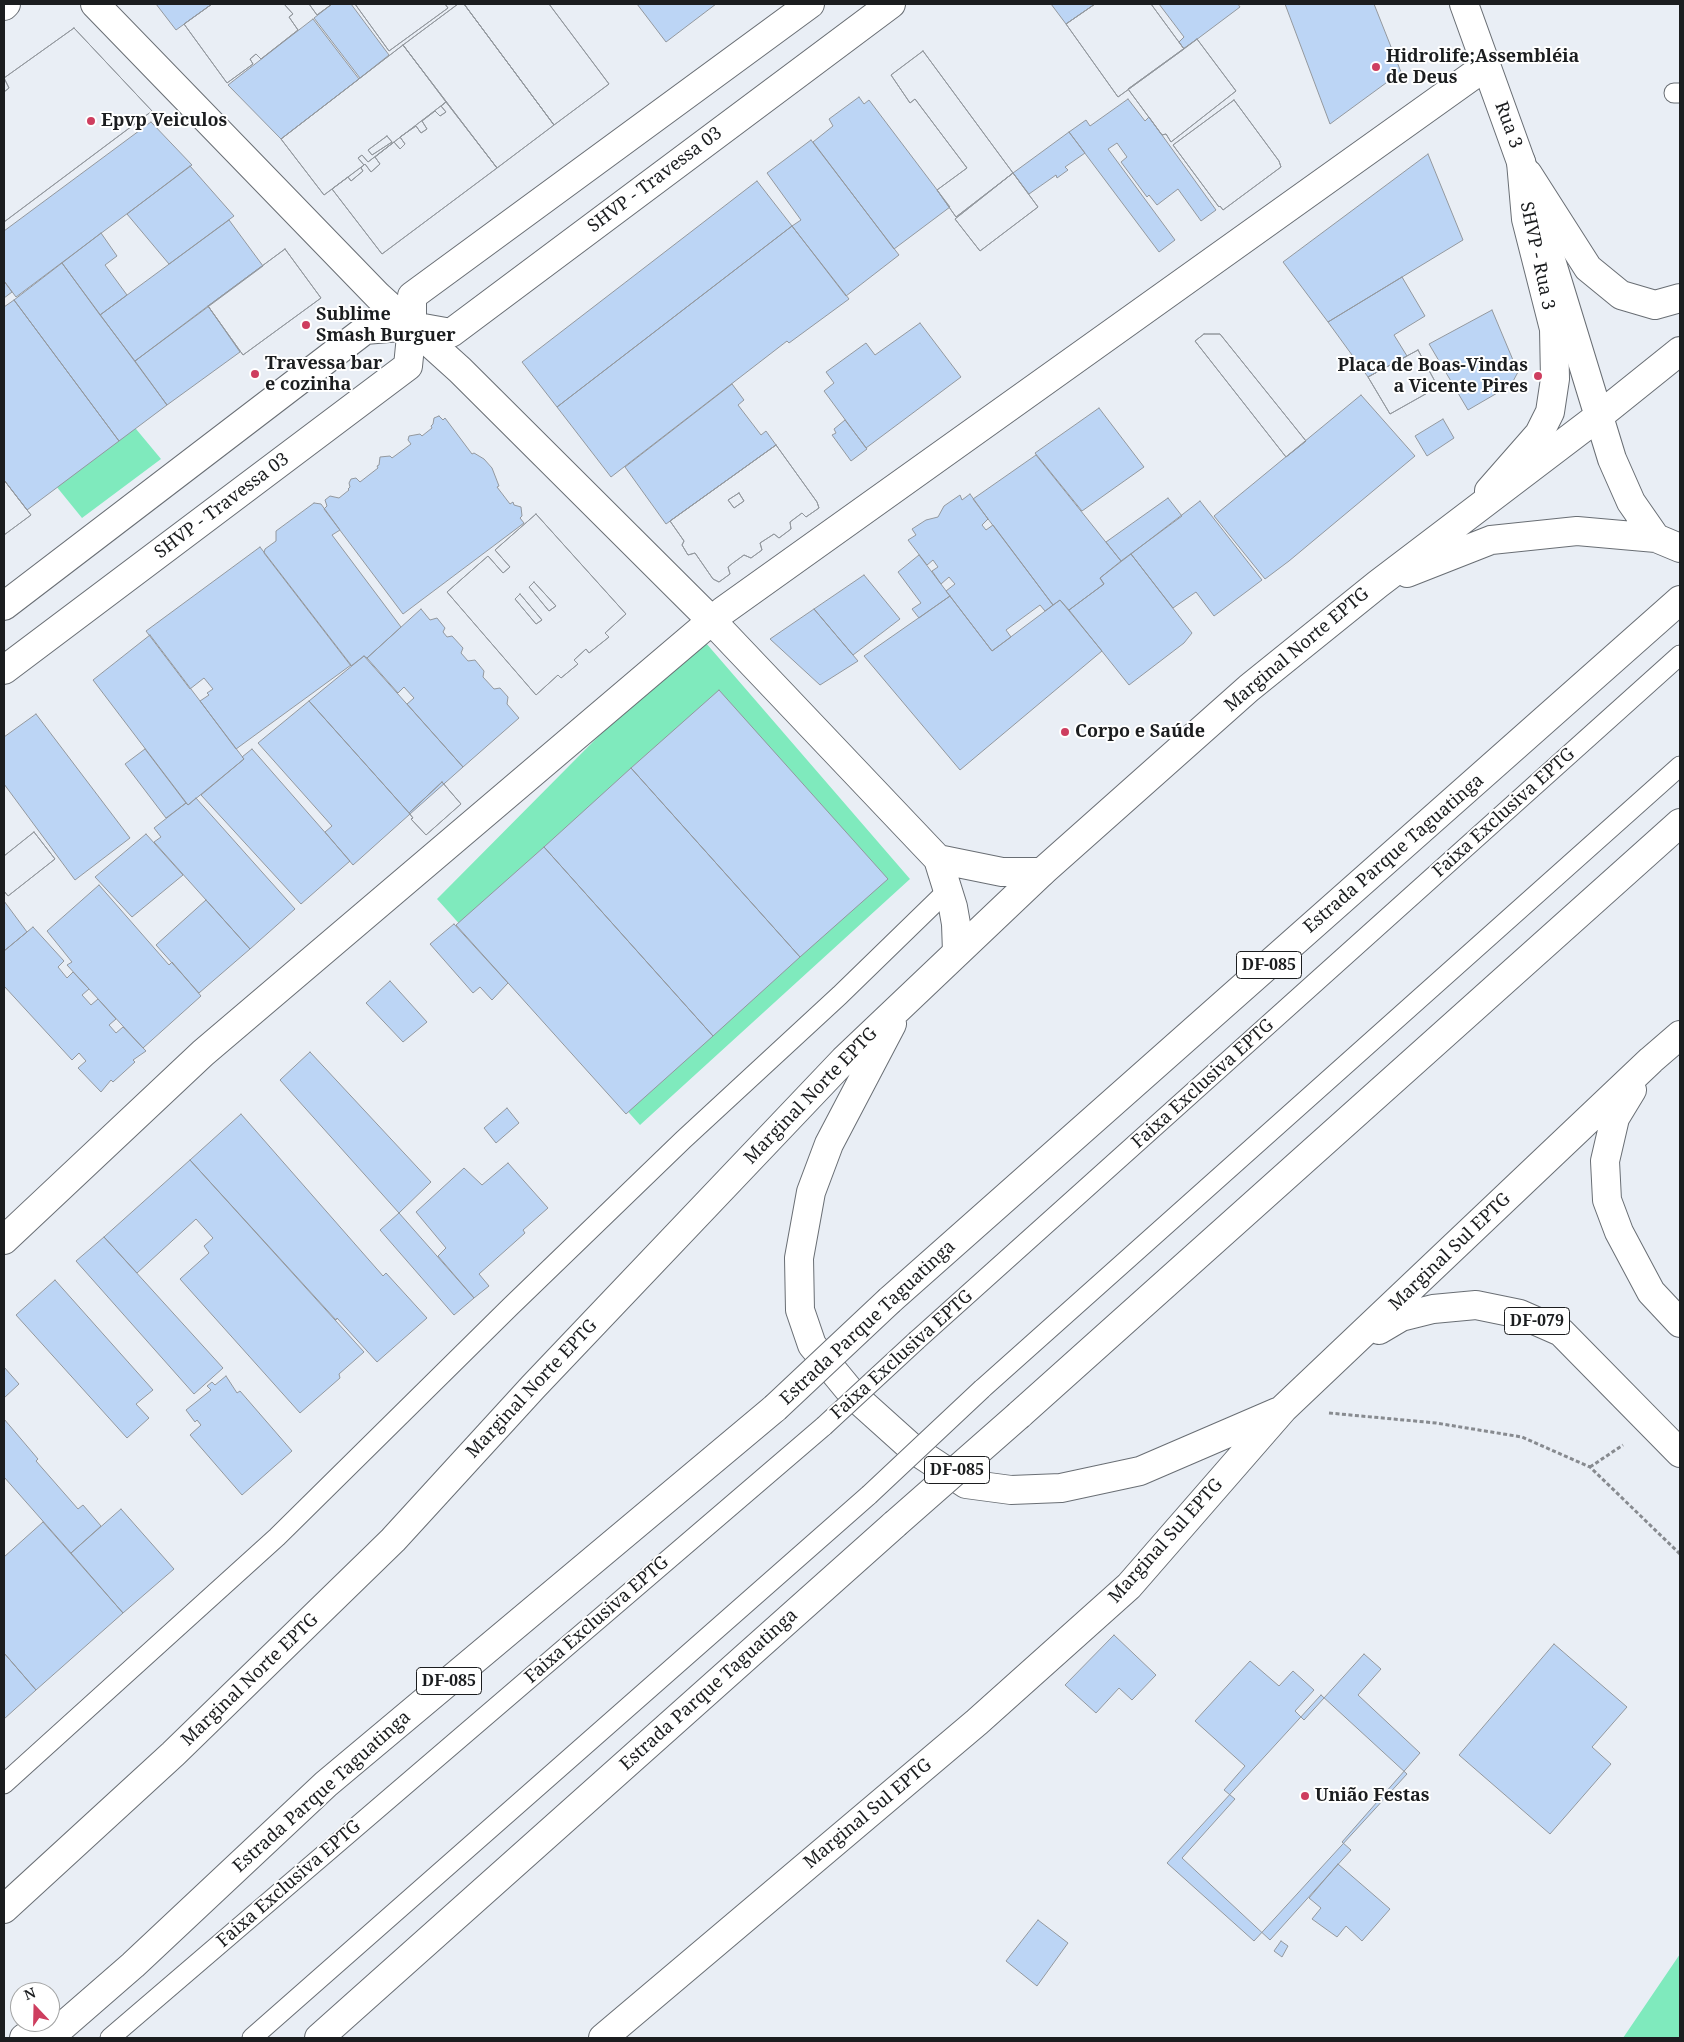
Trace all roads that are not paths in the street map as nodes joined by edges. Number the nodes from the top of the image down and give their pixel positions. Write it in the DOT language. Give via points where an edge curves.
graph roads {
  1 [pos="95,4"];
  2 [pos="810,4"];
  3 [pos="891,4"];
  4 [pos="1464,4"];
  5 [pos="1486,66"];
  6 [pos="1521,162"];
  7 [pos="1680,298"];
  8 [pos="412,326"];
  9 [pos="1680,351"];
  10 [pos="1599,416"];
  11 [pos="1464,518"];
  12 [pos="1668,543"];
  13 [pos="1378,584"];
  14 [pos="1680,600"];
  15 [pos="4,606"];
  16 [pos="712,621"];
  17 [pos="1680,654"];
  18 [pos="4,670"];
  19 [pos="1680,766"];
  20 [pos="1680,823"];
  21 [pos="938,859"];
  22 [pos="1042,872"];
  23 [pos="948,890"];
  24 [pos="957,952"];
  25 [pos="903,1003"];
  26 [pos="1680,1035"];
  27 [pos="1651,1060"];
  28 [pos="4,1240"];
  29 [pos="1680,1323"];
  30 [pos="1352,1345"];
  31 [pos="1284,1408"];
  32 [pos="1680,1453"];
  33 [pos="4,1784"];
  34 [pos="4,1908"];
  35 [pos="132,1965"];
  36 [pos="60,2014"];
  37 [pos="49,2038"];
  38 [pos="110,2038"];
  39 [pos="252,2038"];
  40 [pos="319,2038"];
  41 [pos="603,2038"];
  1 -- 8 [label="main road" via="378,296"];
  2 -- 8 [label="main road, SHVP - Travessa 03" via="412,296"];
  3 -- 8 [label="main road, SHVP - Travessa 03" via="451,332"];
  4 -- 5 [label="main road, Rua 3"];
  5 -- 6 [label="main road, Rua 3"];
  5 -- 16 [label="main road"];
  6 -- 7 [label="main road, SHVP - Rua 3" via="1588,268 1621,295 1655,305"];
  6 -- 10 [label="main road"];
  6 -- 11 [label="main road, SHVP - Rua 3" via="1526,219 1554,329 1556,379 1550,412 1540,434"];
  8 -- 15 [label="main road, SHVP - Travessa 03" via="365,330"];
  8 -- 16 [label="main road"];
  8 -- 18 [label="main road, SHVP - Travessa 03" via="408,366"];
  9 -- 10 [label="main road, Marginal Norte EPTG"];
  10 -- 11 [label="main road, Marginal Norte EPTG"];
  10 -- 12 [label="main road" via="1612,459 1631,502"];
  11 -- 13 [label="main road, Marginal Norte EPTG"];
  12 -- 13 [label="main road" via="1577,531 1491,540"];
  13 -- 22 [label="main road, Marginal Norte EPTG" via="1249,688"];
  14 -- 35 [label="main road, Estrada Parque Taguatinga / DF-085, bridge" via="890,1300 775,1408 326,1784"];
  16 -- 21 [label="main road"];
  16 -- 28 [label="main road" via="203,1053"];
  17 -- 38 [label="lane, Faixa Exclusiva EPTG, bridge" via="824,1426"];
  19 -- 39 [label="lane, bridge" via="982,1389 868,1495"];
  20 -- 40 [label="main road, Estrada Parque Taguatinga / DF-085, bridge"];
  21 -- 22 [label="main road" via="1002,872"];
  21 -- 23 [label="main road"];
  22 -- 24 [label="main road, Marginal Norte EPTG"];
  23 -- 24 [label="main road" via="956,924"];
  23 -- 33 [label="lane" via="523,1294 278,1537"];
  24 -- 25 [label="main road, Marginal Norte EPTG"];
  25 -- 31 [label="main road" via="830,1144 811,1192 799,1258 800,1310 812,1345 854,1396 913,1449 966,1484 1011,1490 1061,1488 1140,1471"];
  25 -- 34 [label="main road, Marginal Norte EPTG" via="844,1060 533,1387 393,1540 173,1754"];
  26 -- 27 [label="main road, Marginal Sul EPTG"];
  27 -- 29 [label="main road" via="1615,1118 1605,1161 1607,1200 1619,1232 1651,1292"];
  27 -- 30 [label="main road, Marginal Sul EPTG"];
  30 -- 31 [label="main road, Marginal Sul EPTG"];
  30 -- 32 [label="main road, DF-079" via="1401,1317 1433,1309 1476,1305 1520,1314 1561,1332"];
  31 -- 41 [label="main road, Marginal Sul EPTG" via="1129,1586 977,1722"];
  35 -- 36 [label="main road"];
  35 -- 37 [label="main road, Estrada Parque Taguatinga / DF-085"];
}
